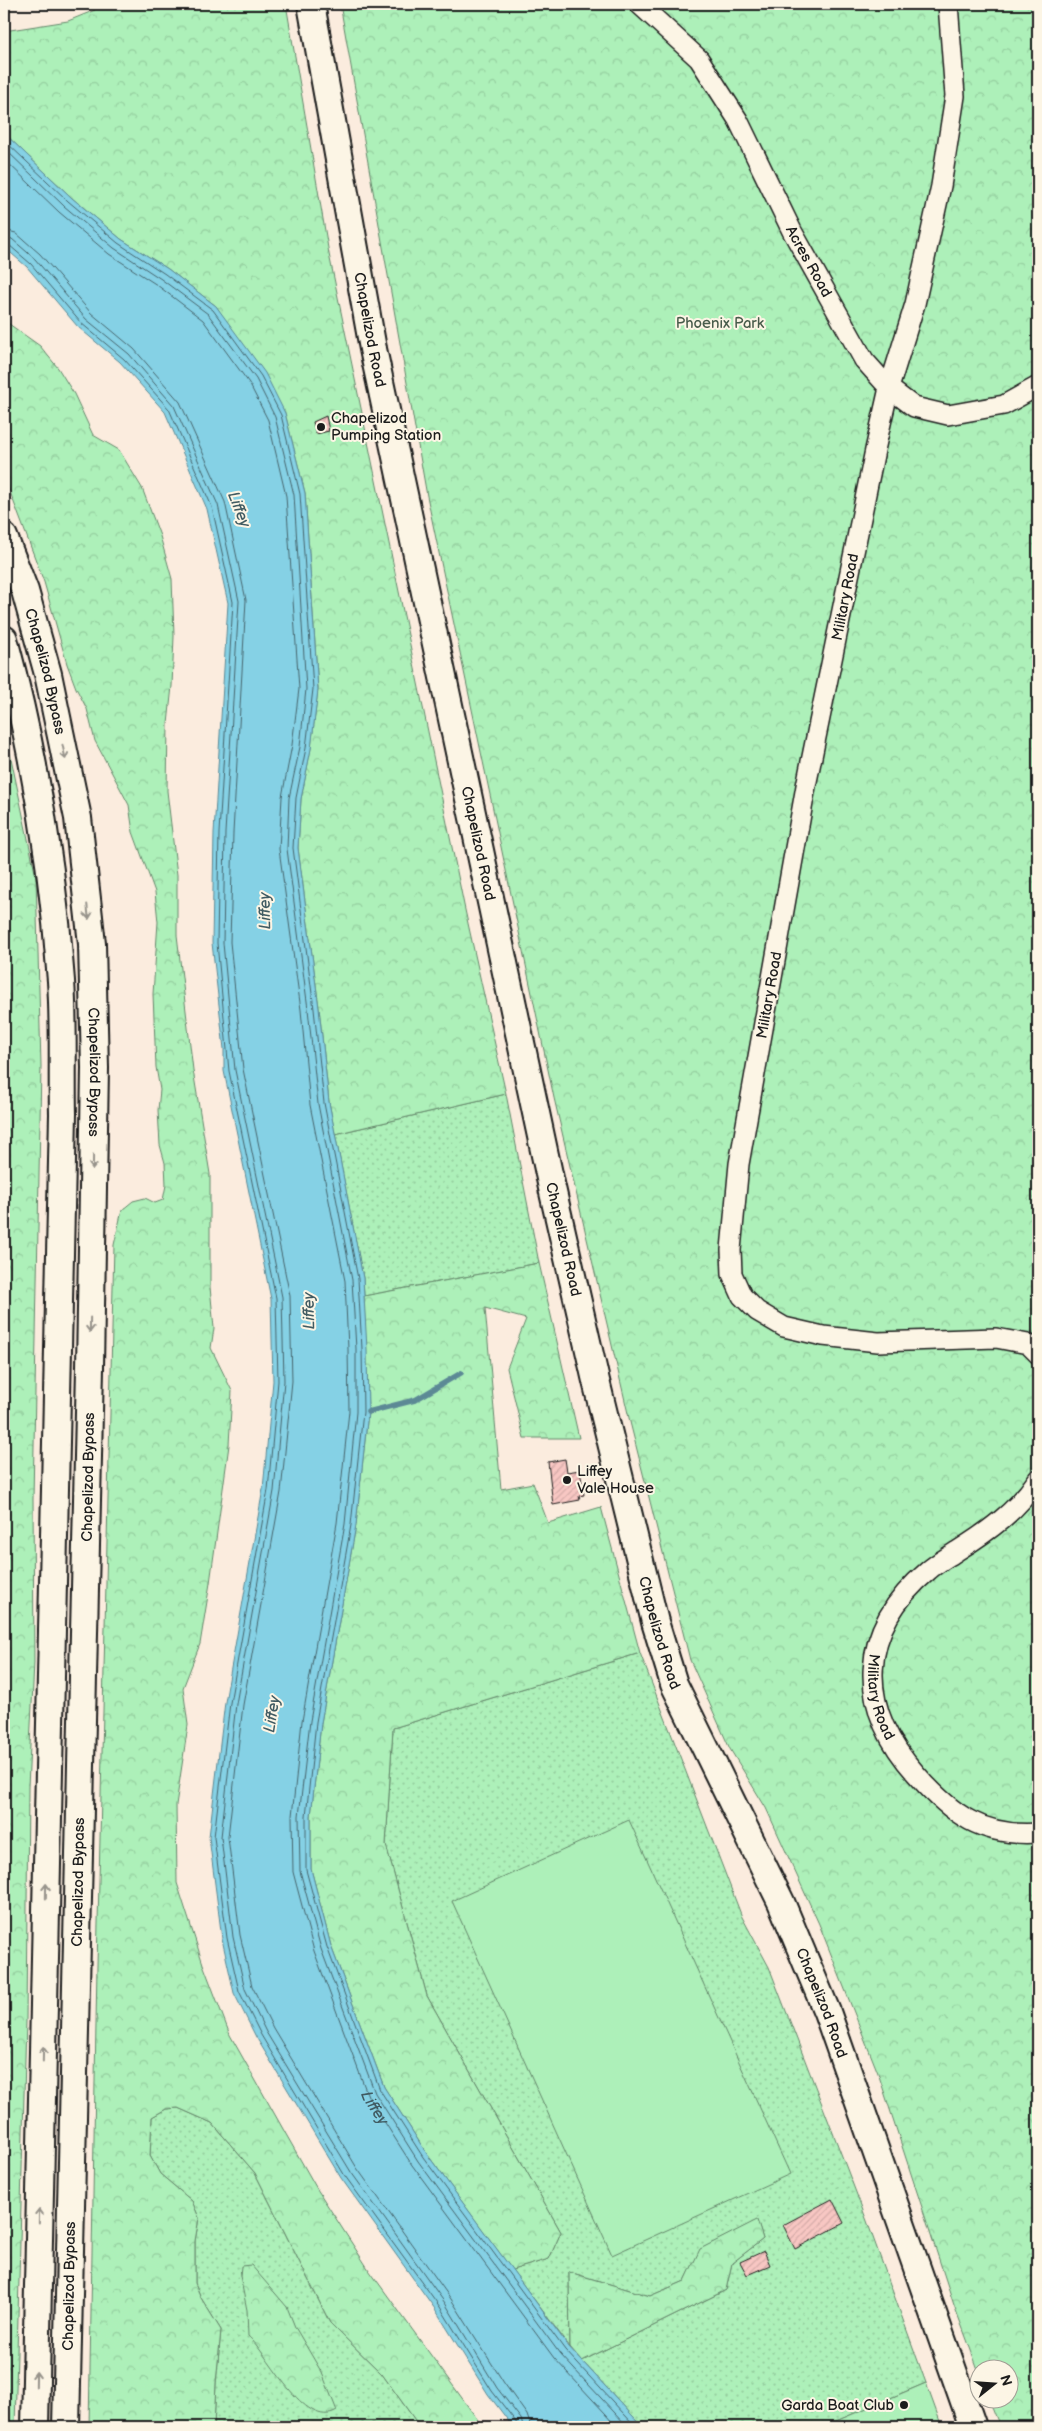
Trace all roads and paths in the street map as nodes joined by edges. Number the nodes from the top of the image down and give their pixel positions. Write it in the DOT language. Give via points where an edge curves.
graph roads {
  1 [pos="312,4"];
  2 [pos="639,4"];
  3 [pos="948,4"];
  4 [pos="1038,386"];
  5 [pos="889,388"];
  6 [pos="4,537"];
  7 [pos="4,639"];
  8 [pos="1038,1354"];
  9 [pos="1038,1479"];
  10 [pos="1038,1833"];
  11 [pos="35,2427"];
  12 [pos="66,2427"];
  13 [pos="973,2427"];
  1 -- 13 [label="main road, Chapelizod Road" via="373,349 552,1188 655,1622 674,1684 781,1902 827,2012"];
  2 -- 5 [label="street, Acres Road" via="699,59 738,120 792,231 864,360"];
  3 -- 5 [label="street, Military Road" via="955,96 942,186 915,304"];
  4 -- 5 [label="street, Acres Road" via="1004,404 948,415 914,407"];
  5 -- 8 [label="street, Military Road" via="806,786 740,1154 731,1250 732,1274 742,1296 758,1311 784,1327 823,1336 878,1342 996,1338 1028,1344"];
  6 -- 12 [label="main road, Chapelizod Bypass, one-way" via="24,591 48,674 78,818 92,944 95,1068 90,1368"];
  11 -- 7 [label="main road, Chapelizod Bypass, one-way" via="63,1114 61,984 55,904 42,811"];
  9 -- 10 [label="street, Military Road" via="1017,1506 993,1528 929,1570 901,1598 886,1621 872,1669 875,1699 887,1730 908,1765 932,1792 961,1817 992,1829"];
}
